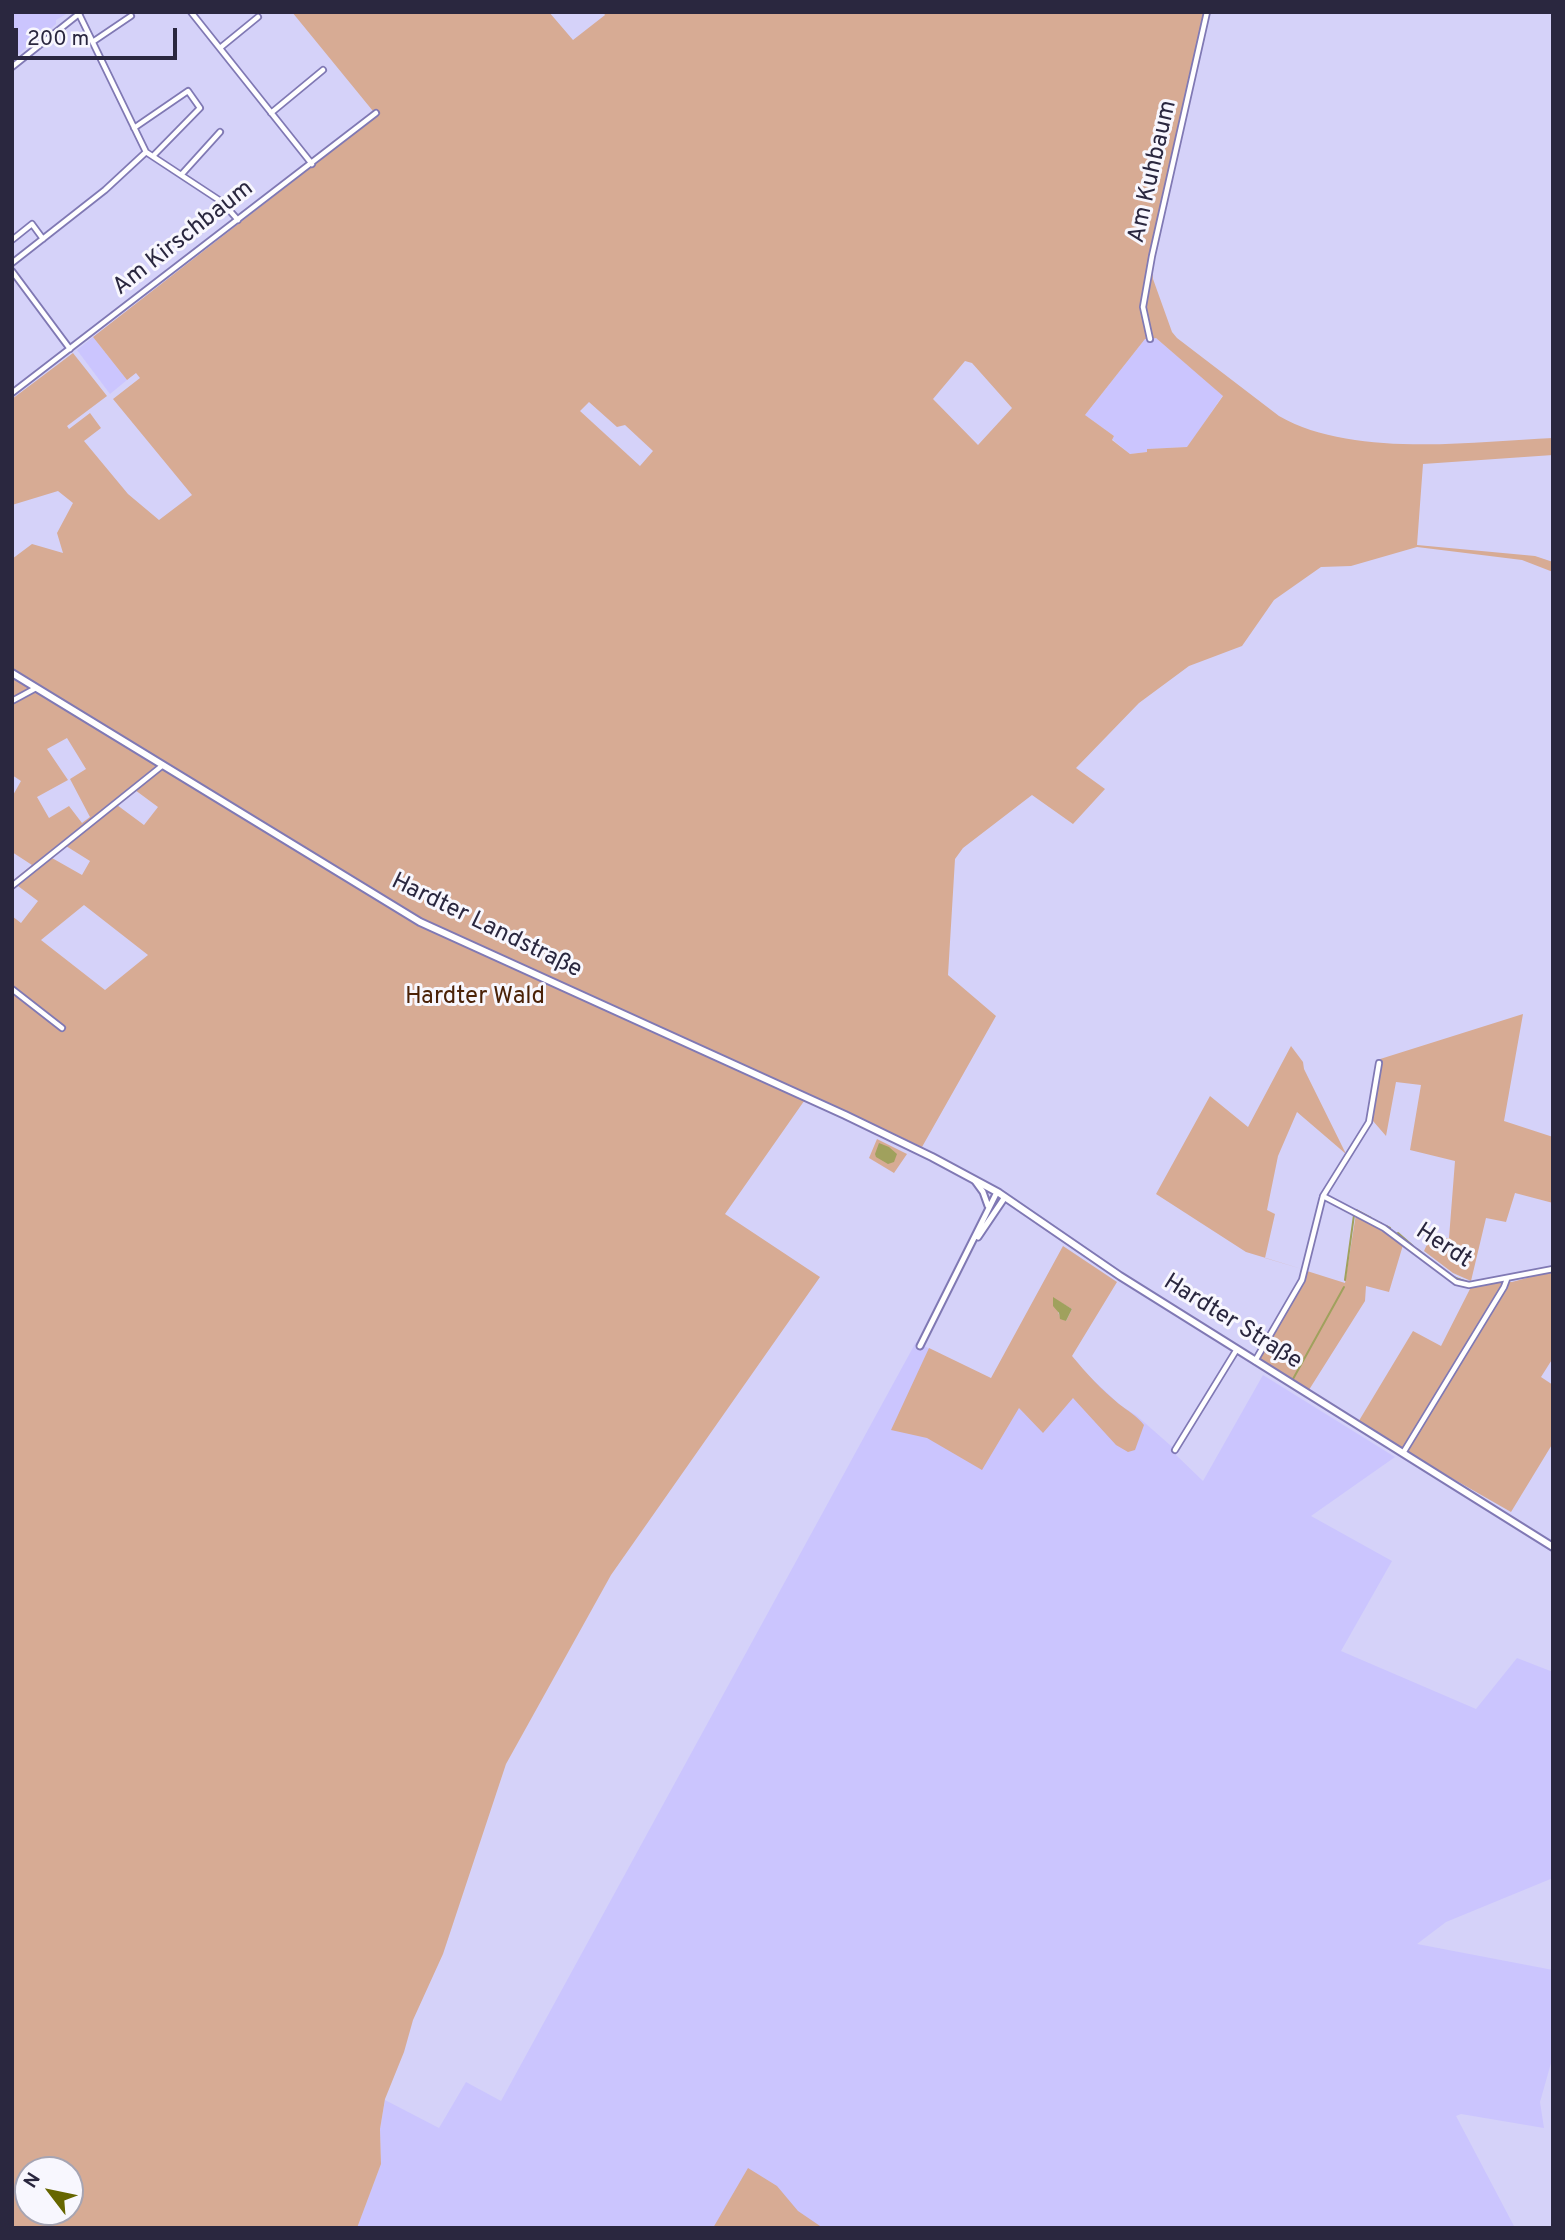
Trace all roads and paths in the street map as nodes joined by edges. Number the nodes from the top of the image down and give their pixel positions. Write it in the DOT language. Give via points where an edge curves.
graph roads {
  1 [pos="191,12"];
  2 [pos="1207,12"];
  3 [pos="80,13"];
  4 [pos="131,16"];
  5 [pos="258,17"];
  6 [pos="94,41"];
  7 [pos="220,48"];
  8 [pos="12,67"];
  9 [pos="323,70"];
  10 [pos="271,113"];
  11 [pos="376,113"];
  12 [pos="134,128"];
  13 [pos="220,132"];
  14 [pos="146,152"];
  15 [pos="153,156"];
  16 [pos="312,164"];
  17 [pos="182,174"];
  18 [pos="238,220"];
  19 [pos="43,239"];
  20 [pos="12,240"];
  21 [pos="12,263"];
  22 [pos="12,271"];
  23 [pos="1150,339"];
  24 [pos="70,349"];
  25 [pos="12,393"];
  26 [pos="12,673"];
  27 [pos="36,688"];
  28 [pos="12,701"];
  29 [pos="163,765"];
  30 [pos="12,886"];
  31 [pos="12,989"];
  32 [pos="62,1028"];
  33 [pos="1379,1063"];
  34 [pos="889,1136"];
  35 [pos="973,1179"];
  36 [pos="997,1192"];
  37 [pos="1323,1196"];
  38 [pos="1005,1197"];
  39 [pos="988,1206"];
  40 [pos="972,1245"];
  41 [pos="1553,1269"];
  42 [pos="1507,1279"];
  43 [pos="920,1346"];
  44 [pos="1237,1349"];
  45 [pos="1255,1361"];
  46 [pos="1175,1450"];
  47 [pos="1403,1453"];
  48 [pos="1553,1547"];
  1 -- 7 [label="street"];
  2 -- 23 [label="street, Am Kuhbaum" via="1143,307"];
  3 -- 6 [label="street"];
  3 -- 8 [label="street"];
  4 -- 6 [label="street"];
  5 -- 7 [label="street"];
  6 -- 12 [label="street"];
  7 -- 10 [label="street"];
  9 -- 10 [label="street"];
  10 -- 16 [label="street"];
  11 -- 16 [label="street, Am Kirschbaum"];
  12 -- 14 [label="street"];
  12 -- 15 [label="street" via="188,91 200,108"];
  13 -- 17 [label="street"];
  14 -- 15 [label="street"];
  14 -- 19 [label="street"];
  15 -- 17 [label="street"];
  16 -- 18 [label="street, Am Kirschbaum"];
  17 -- 18 [label="street" via="222,202"];
  18 -- 24 [label="street, Am Kirschbaum"];
  19 -- 20 [label="street" via="32,224"];
  19 -- 21 [label="street"];
  22 -- 24 [label="street"];
  24 -- 25 [label="street, Am Kirschbaum"];
  26 -- 27 [label="main road, Hardter Landstraße"];
  27 -- 28 [label="street"];
  27 -- 29 [label="main road, Hardter Landstraße"];
  29 -- 30 [label="street"];
  29 -- 34 [label="main road, Hardter Landstraße" via="433,929"];
  31 -- 32 [label="street"];
  33 -- 37 [label="street" via="1368,1122"];
  34 -- 35 [label="main road, Hardter Straße"];
  35 -- 36 [label="main road, Hardter Straße"];
  35 -- 39 [label="street"];
  36 -- 38 [label="main road, Hardter Straße"];
  36 -- 39 [label="street"];
  37 -- 42 [label="street, Herdt" via="1384,1228 1456,1282 1469,1285"];
  37 -- 45 [label="street" via="1302,1280"];
  38 -- 40 [label="street"];
  38 -- 44 [label="main road, Hardter Straße"];
  39 -- 40 [label="street"];
  40 -- 43 [label="street"];
  41 -- 42 [label="street, Herdt"];
  42 -- 47 [label="street"];
  44 -- 45 [label="main road, Hardter Straße"];
  44 -- 46 [label="street"];
  45 -- 47 [label="main road, Hardter Straße"];
  47 -- 48 [label="main road, Hardter Straße"];
}
